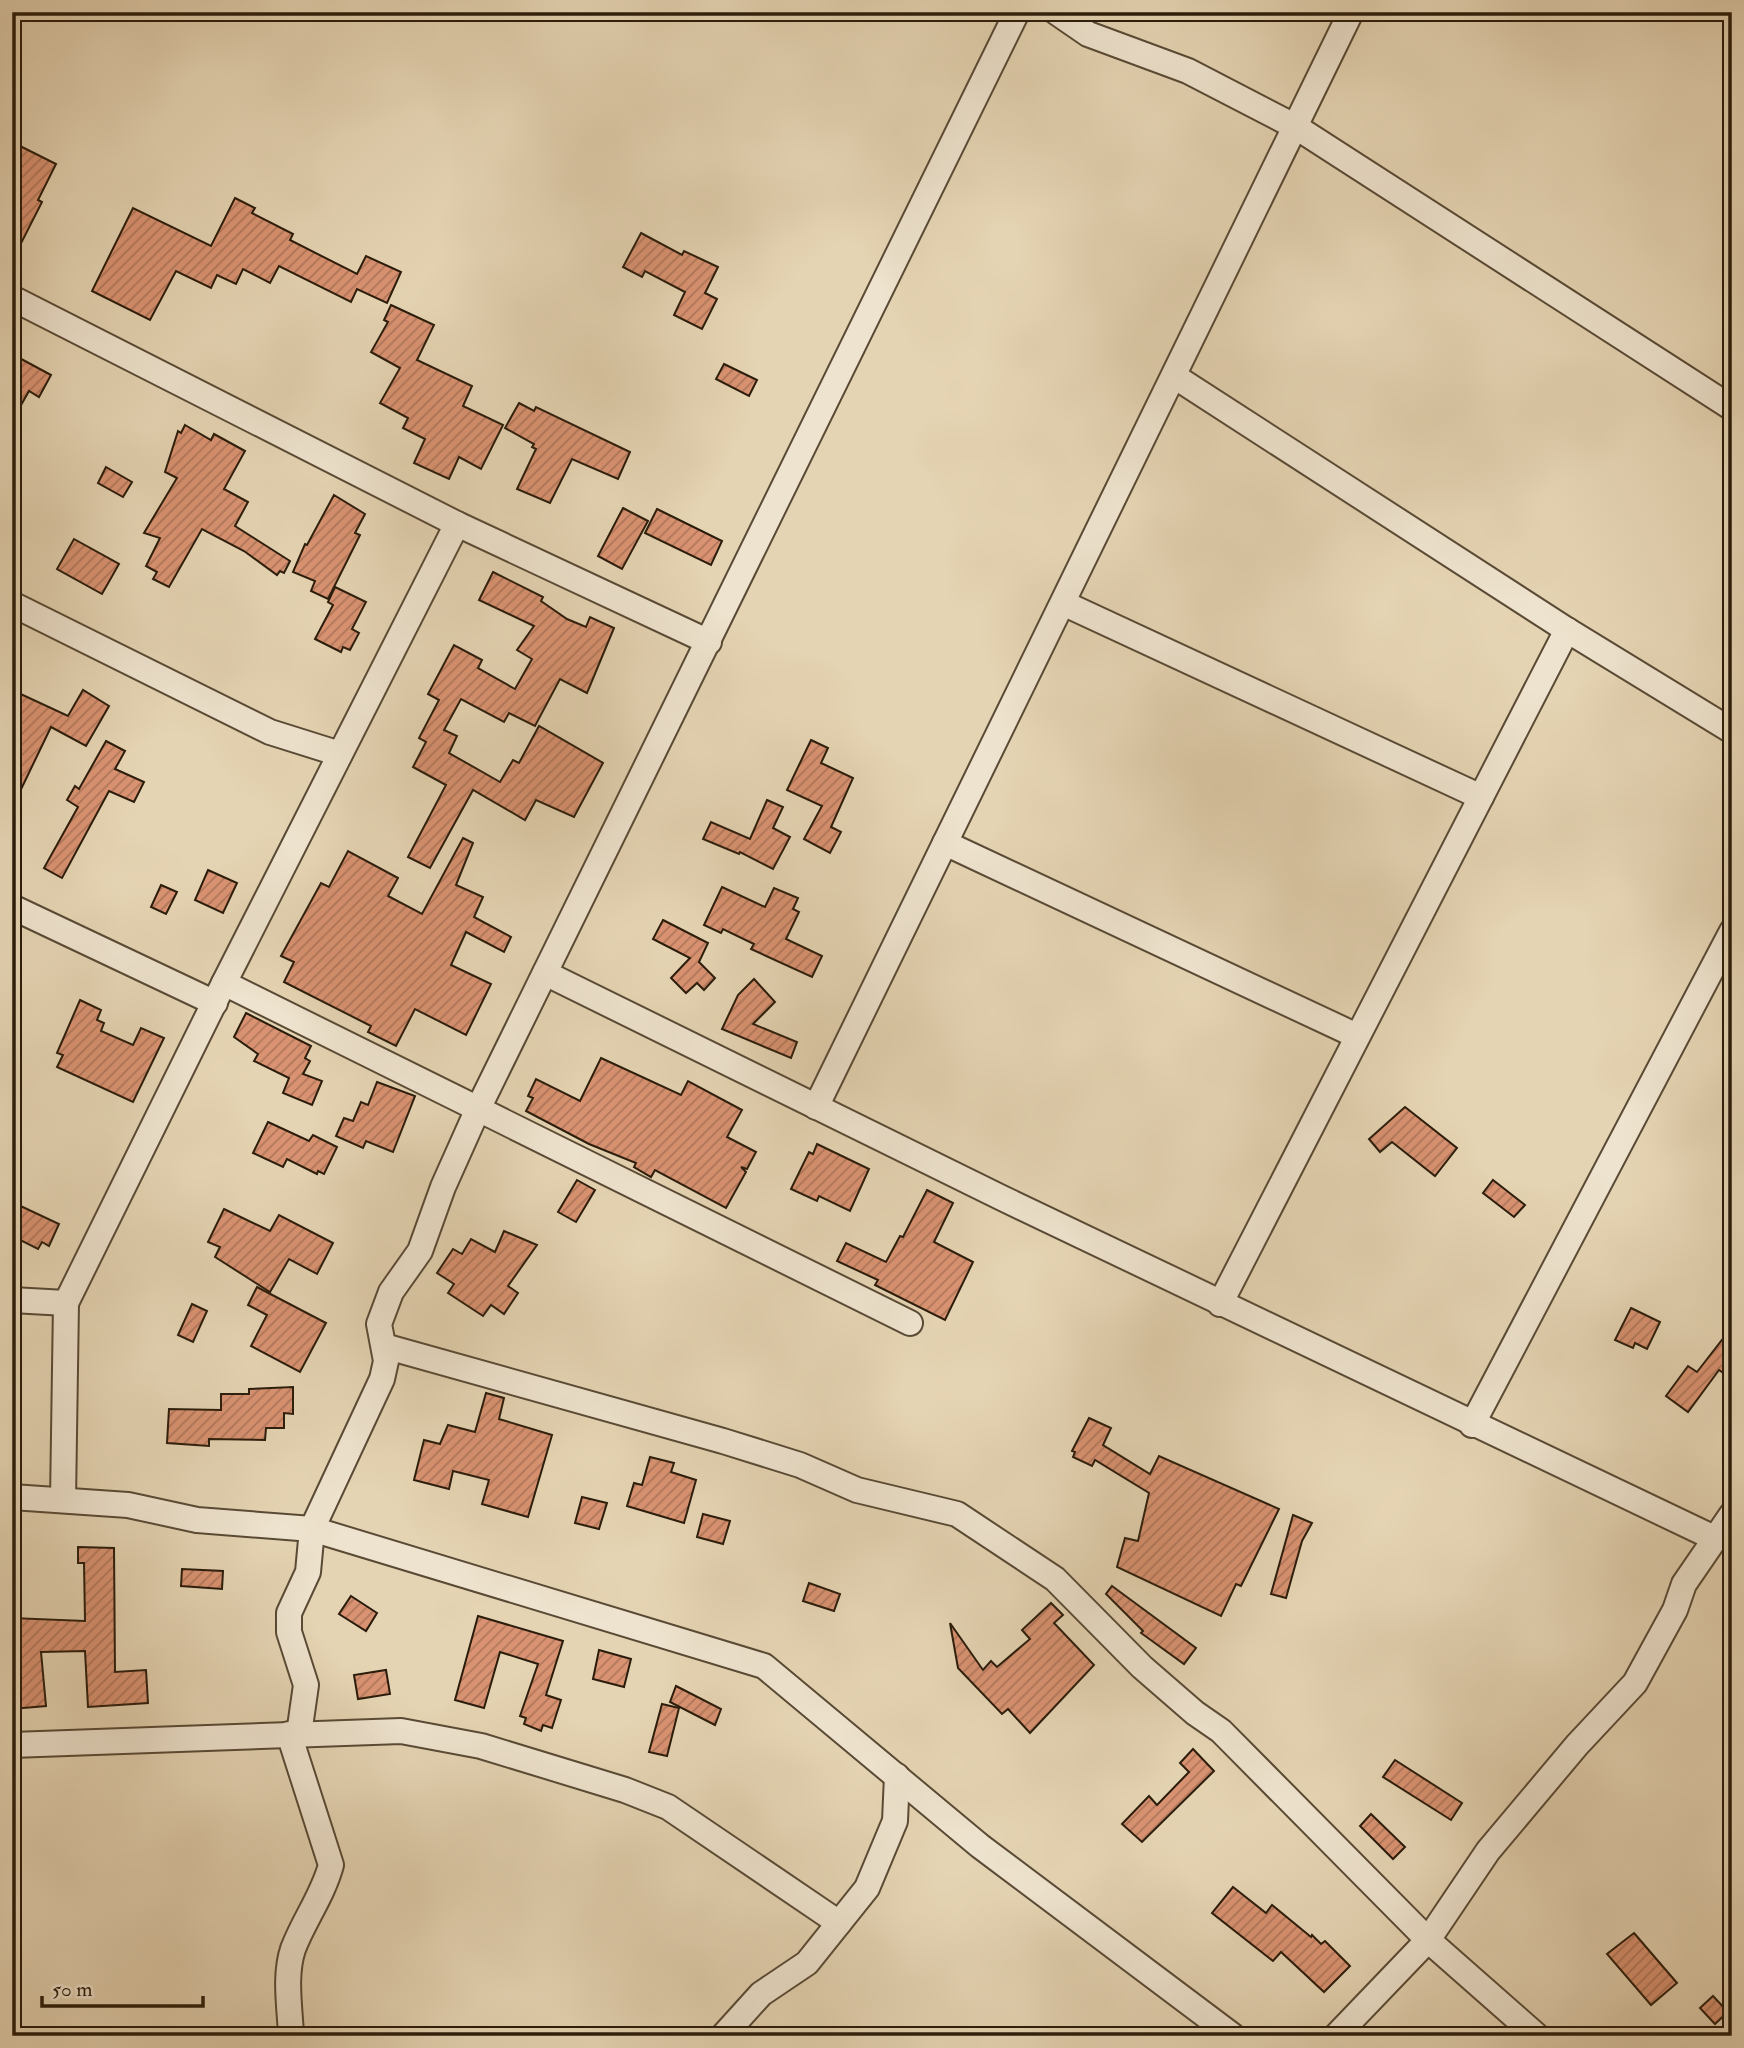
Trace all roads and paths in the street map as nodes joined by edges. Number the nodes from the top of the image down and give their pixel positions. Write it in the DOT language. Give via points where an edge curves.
graph roads {
  1 [pos="1017,12"];
  2 [pos="1056,12"];
  3 [pos="1351,12"];
  4 [pos="1296,127"];
  5 [pos="12,298"];
  6 [pos="1174,376"];
  7 [pos="1732,408"];
  8 [pos="457,524"];
  9 [pos="1063,603"];
  10 [pos="12,604"];
  11 [pos="1567,630"];
  12 [pos="709,642"];
  13 [pos="1732,731"];
  14 [pos="340,754"];
  15 [pos="1481,797"];
  16 [pos="945,843"];
  17 [pos="12,907"];
  18 [pos="1732,931"];
  19 [pos="545,973"];
  20 [pos="220,993"];
  21 [pos="1357,1036"];
  22 [pos="816,1107"];
  23 [pos="477,1111"];
  24 [pos="12,1300"];
  25 [pos="66,1303"];
  26 [pos="1220,1304"];
  27 [pos="910,1323"];
  28 [pos="384,1346"];
  29 [pos="1472,1425"];
  30 [pos="12,1497"];
  31 [pos="63,1500"];
  32 [pos="1732,1514"];
  33 [pos="312,1529"];
  34 [pos="1714,1538"];
  35 [pos="294,1734"];
  36 [pos="12,1745"];
  37 [pos="898,1776"];
  38 [pos="839,1923"];
  39 [pos="1428,1940"];
  40 [pos="291,2036"];
  41 [pos="723,2036"];
  42 [pos="1233,2036"];
  43 [pos="1336,2036"];
  44 [pos="1538,2036"];
  1 -- 12 [label="street"];
  2 -- 4 [label="street" via="1088,34 1188,71"];
  3 -- 4 [label="street"];
  4 -- 6 [label="street"];
  4 -- 7 [label="street"];
  5 -- 8 [label="street"];
  6 -- 9 [label="street"];
  6 -- 11 [label="street"];
  8 -- 12 [label="street"];
  8 -- 14 [label="street"];
  9 -- 15 [label="street"];
  9 -- 16 [label="street"];
  10 -- 14 [label="street" via="270,732"];
  11 -- 13 [label="street"];
  11 -- 15 [label="street"];
  12 -- 19 [label="street"];
  14 -- 20 [label="street"];
  15 -- 21 [label="street"];
  16 -- 21 [label="street"];
  16 -- 22 [label="street"];
  17 -- 20 [label="street"];
  18 -- 29 [label="street"];
  19 -- 22 [label="street"];
  19 -- 23 [label="street"];
  20 -- 23 [label="street"];
  20 -- 25 [label="street"];
  21 -- 26 [label="street"];
  22 -- 26 [label="street"];
  23 -- 27 [label="street"];
  23 -- 28 [label="street" via="420,1251 391,1292 379,1324"];
  24 -- 25 [label="street"];
  25 -- 31 [label="street"];
  26 -- 29 [label="street"];
  28 -- 33 [label="street" via="386,1362 374,1399"];
  28 -- 39 [label="street" via="723,1441 800,1465 857,1490 957,1514 1055,1580 1142,1667 1221,1731"];
  29 -- 34 [label="street"];
  30 -- 31 [label="street"];
  31 -- 33 [label="street" via="128,1505 197,1520"];
  32 -- 34 [label="street"];
  33 -- 35 [label="street" via="308,1572 289,1613 289,1632 306,1685"];
  33 -- 37 [label="street" via="764,1666"];
  34 -- 39 [label="street" via="1684,1584 1635,1683 1488,1851"];
  35 -- 36 [label="street"];
  35 -- 38 [label="street" via="401,1731 481,1746 625,1790 668,1807 697,1825"];
  35 -- 40 [label="street" via="331,1865 293,1950 288,1972"];
  37 -- 38 [label="street" via="890,1838 867,1888"];
  37 -- 42 [label="street" via="980,1846"];
  38 -- 41 [label="street" via="807,1963 761,1994"];
  39 -- 43 [label="street"];
  39 -- 44 [label="street"];
}
